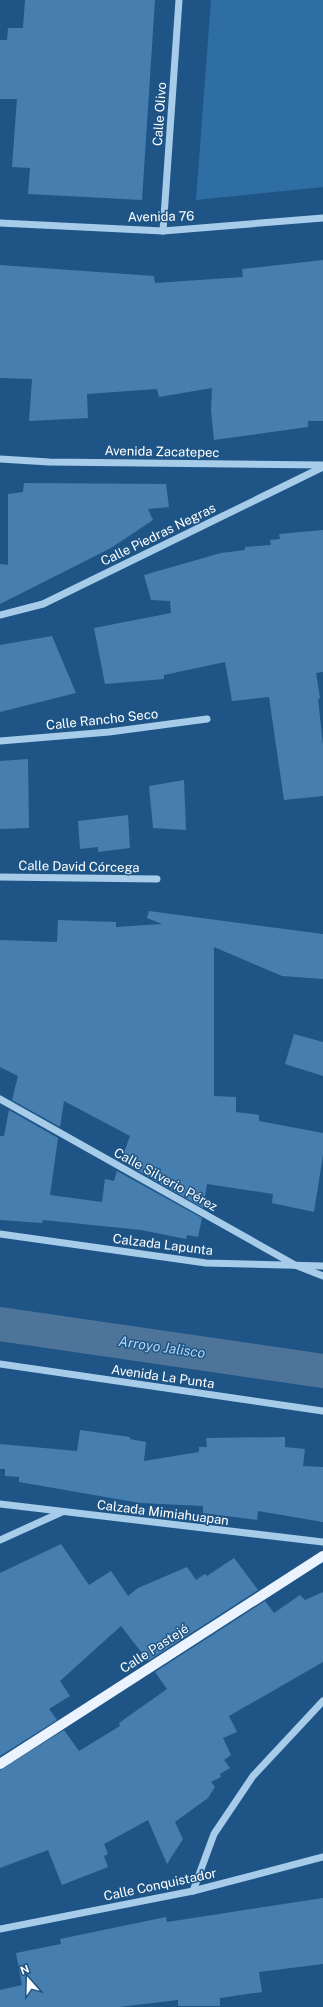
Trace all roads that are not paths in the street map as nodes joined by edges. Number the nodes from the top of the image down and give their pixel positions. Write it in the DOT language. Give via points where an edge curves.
graph roads {
  1 [pos="179,0"];
  2 [pos="323,218"];
  3 [pos="0,223"];
  4 [pos="163,230"];
  5 [pos="0,459"];
  6 [pos="323,466"];
  7 [pos="0,615"];
  8 [pos="207,719"];
  9 [pos="0,741"];
  10 [pos="0,877"];
  11 [pos="157,879"];
  12 [pos="0,1099"];
  13 [pos="0,1234"];
  14 [pos="295,1265"];
  15 [pos="323,1266"];
  16 [pos="323,1276"];
  17 [pos="0,1364"];
  18 [pos="323,1411"];
  19 [pos="0,1504"];
  20 [pos="62,1512"];
  21 [pos="0,1540"];
  22 [pos="323,1542"];
  23 [pos="323,1556"];
  24 [pos="323,1701"];
  25 [pos="0,1764"];
  26 [pos="323,1857"];
  27 [pos="193,1891"];
  28 [pos="0,1929"];
  1 -- 4 [label="street, Calle Olivo"];
  2 -- 4 [label="street, Avenida 76"];
  3 -- 4 [label="street, Avenida 76"];
  5 -- 6 [label="street, Avenida Zacatepec"];
  6 -- 7 [label="street, Calle Piedras Negras" via="43,604"];
  8 -- 9 [label="street, Calle Rancho Seco" via="109,732"];
  10 -- 11 [label="street, Calle David Córcega"];
  12 -- 14 [label="street, Calle Silverio Pérez"];
  13 -- 14 [label="street, Calzada Lapunta" via="206,1263"];
  14 -- 15 [label="street, Calzada Lapunta"];
  14 -- 16 [label="street, Calle Silverio Pérez"];
  17 -- 18 [label="street, Avenida La Punta"];
  19 -- 20 [label="street, Calzada Mimiahuapan"];
  20 -- 21 [label="street"];
  20 -- 22 [label="street, Calzada Mimiahuapan"];
  23 -- 25 [label="main road, Calle Pastejé"];
  24 -- 27 [label="street" via="253,1776 214,1834"];
  26 -- 27 [label="street, Calle Conquistador"];
  27 -- 28 [label="street, Calle Conquistador"];
}
